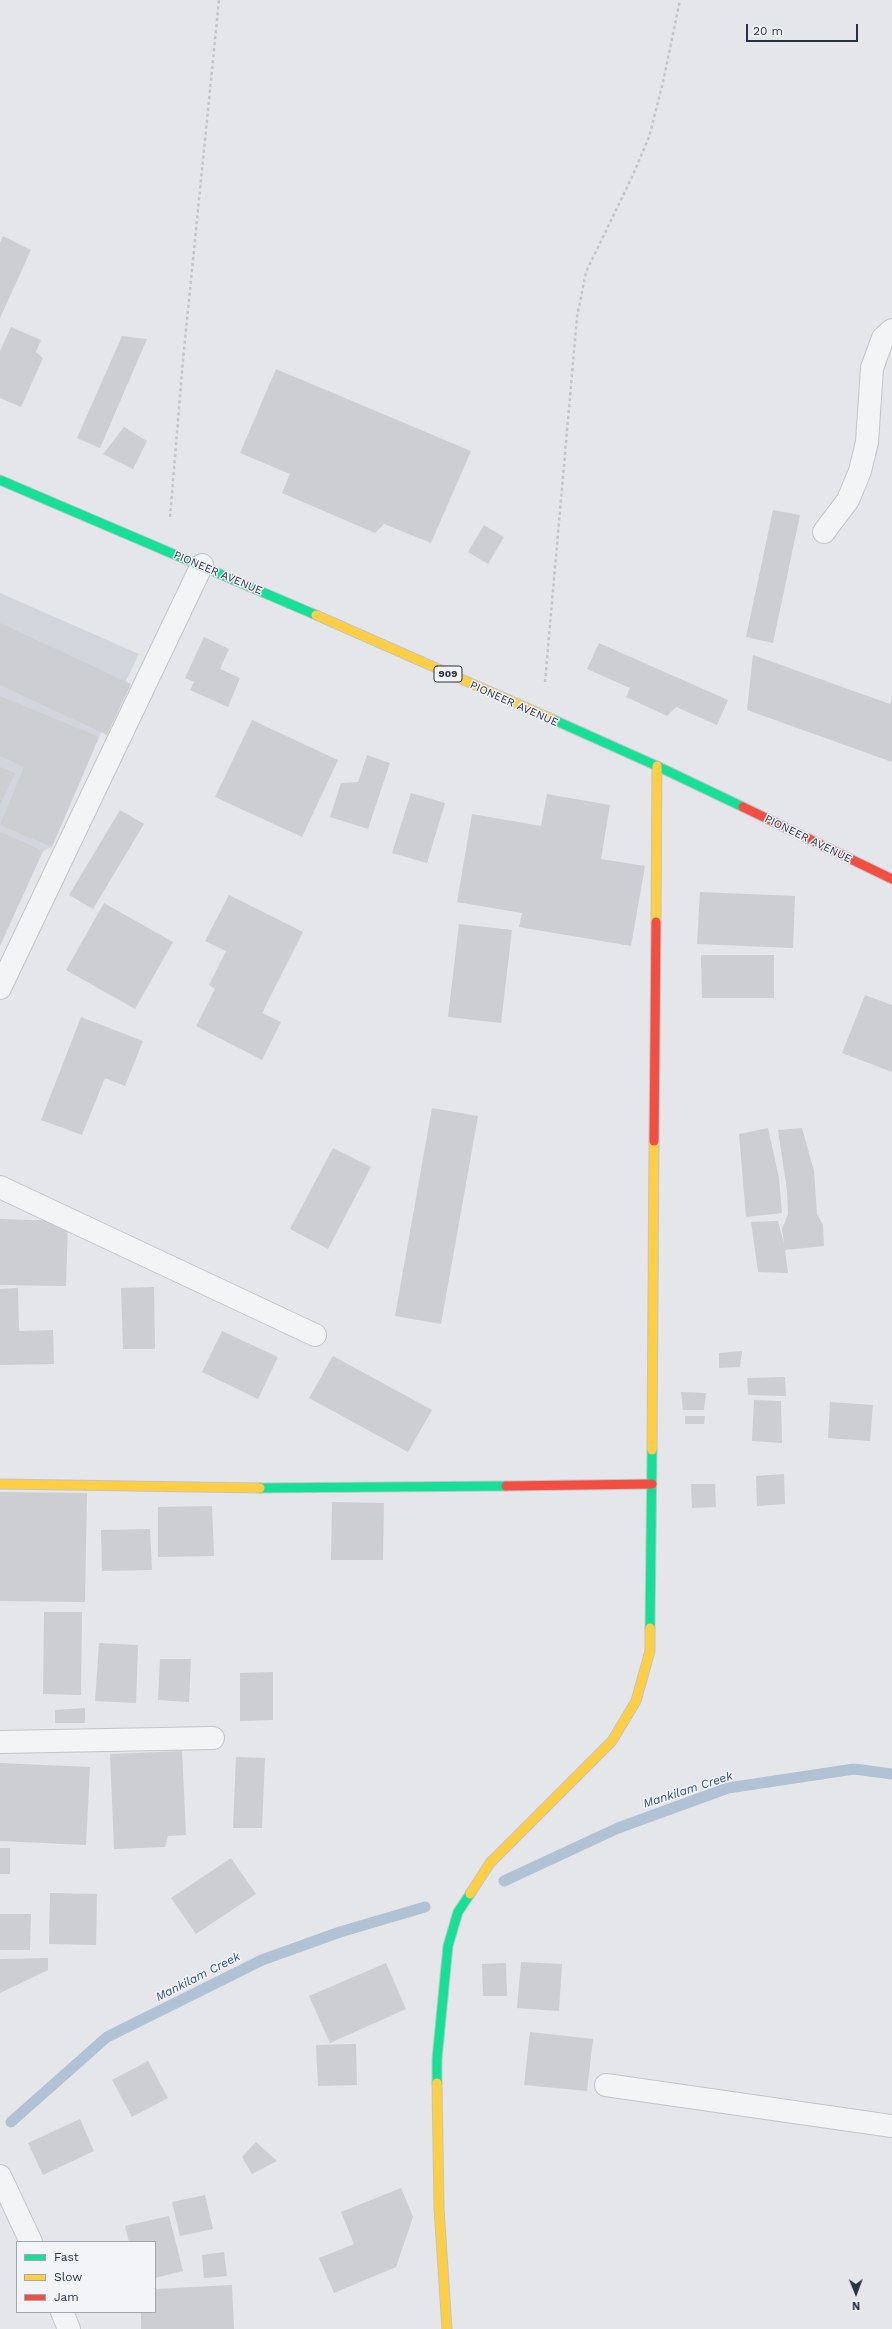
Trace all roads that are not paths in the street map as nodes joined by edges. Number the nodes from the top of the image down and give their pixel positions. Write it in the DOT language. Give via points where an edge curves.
graph roads {
  1 [pos="892,330"];
  2 [pos="0,480"];
  3 [pos="824,532"];
  4 [pos="202,566"];
  5 [pos="657,766"];
  6 [pos="892,879"];
  7 [pos="0,988"];
  8 [pos="0,1187"];
  9 [pos="315,1335"];
  10 [pos="0,1484"];
  11 [pos="652,1484"];
  12 [pos="213,1738"];
  13 [pos="0,1742"];
  14 [pos="606,2085"];
  15 [pos="892,2126"];
  16 [pos="0,2176"];
  17 [pos="32,2241"];
  18 [pos="62,2313"];
  19 [pos="69,2329"];
  20 [pos="447,2329"];
  1 -- 3 [label="street" via="883,338 872,368 867,442 860,471 848,500"];
  2 -- 4 [label="main road, PIONEER AVENUE / 909"];
  4 -- 5 [label="main road, PIONEER AVENUE / 909"];
  4 -- 7 [label="street"];
  5 -- 6 [label="main road, PIONEER AVENUE / 909"];
  5 -- 11 [label="main road"];
  8 -- 9 [label="street"];
  10 -- 11 [label="main road" via="272,1488"];
  11 -- 20 [label="main road" via="650,1651 636,1701 612,1741 490,1863 458,1912 448,1946 437,2059 439,2208"];
  12 -- 13 [label="street"];
  14 -- 15 [label="street"];
  16 -- 17 [label="street"];
  18 -- 19 [label="street"];
}
